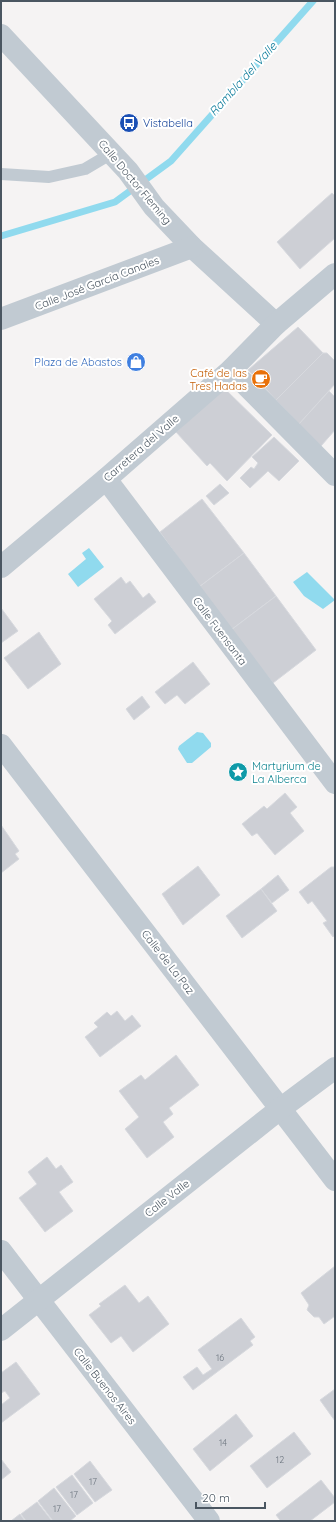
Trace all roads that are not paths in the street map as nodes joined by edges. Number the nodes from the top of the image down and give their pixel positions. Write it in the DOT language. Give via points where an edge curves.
graph roads {
  1 [pos="1,35"];
  2 [pos="112,153"];
  3 [pos="1,174"];
  4 [pos="192,247"];
  5 [pos="335,274"];
  6 [pos="1,319"];
  7 [pos="276,324"];
  8 [pos="231,370"];
  9 [pos="335,474"];
  10 [pos="106,479"];
  11 [pos="1,566"];
  12 [pos="1,745"];
  13 [pos="335,783"];
  14 [pos="335,1068"];
  15 [pos="280,1109"];
  16 [pos="335,1180"];
  17 [pos="1,1251"];
  18 [pos="39,1300"];
  19 [pos="1,1330"];
  20 [pos="209,1521"];
  1 -- 2 [label="street, Calle Doctor Fleming"];
  2 -- 3 [label="lane" via="85,169 49,177"];
  2 -- 4 [label="street, Calle Doctor Fleming" via="128,170 154,207"];
  4 -- 6 [label="street, Calle José García Canales"];
  4 -- 7 [label="street, Calle Doctor Fleming"];
  5 -- 7 [label="street, Carretera del Valle"];
  7 -- 8 [label="street, Carretera del Valle"];
  8 -- 9 [label="street"];
  8 -- 10 [label="street, Carretera del Valle"];
  10 -- 11 [label="street, Carretera del Valle"];
  10 -- 13 [label="street, Calle Fuensanta"];
  12 -- 15 [label="street, Calle de La Paz"];
  14 -- 15 [label="street, Calle Valle"];
  15 -- 16 [label="street, Calle de La Paz"];
  15 -- 18 [label="street, Calle Valle"];
  17 -- 18 [label="street, Calle Buenos Aires"];
  18 -- 19 [label="street, Calle Valle"];
  18 -- 20 [label="street, Calle Buenos Aires"];
}
